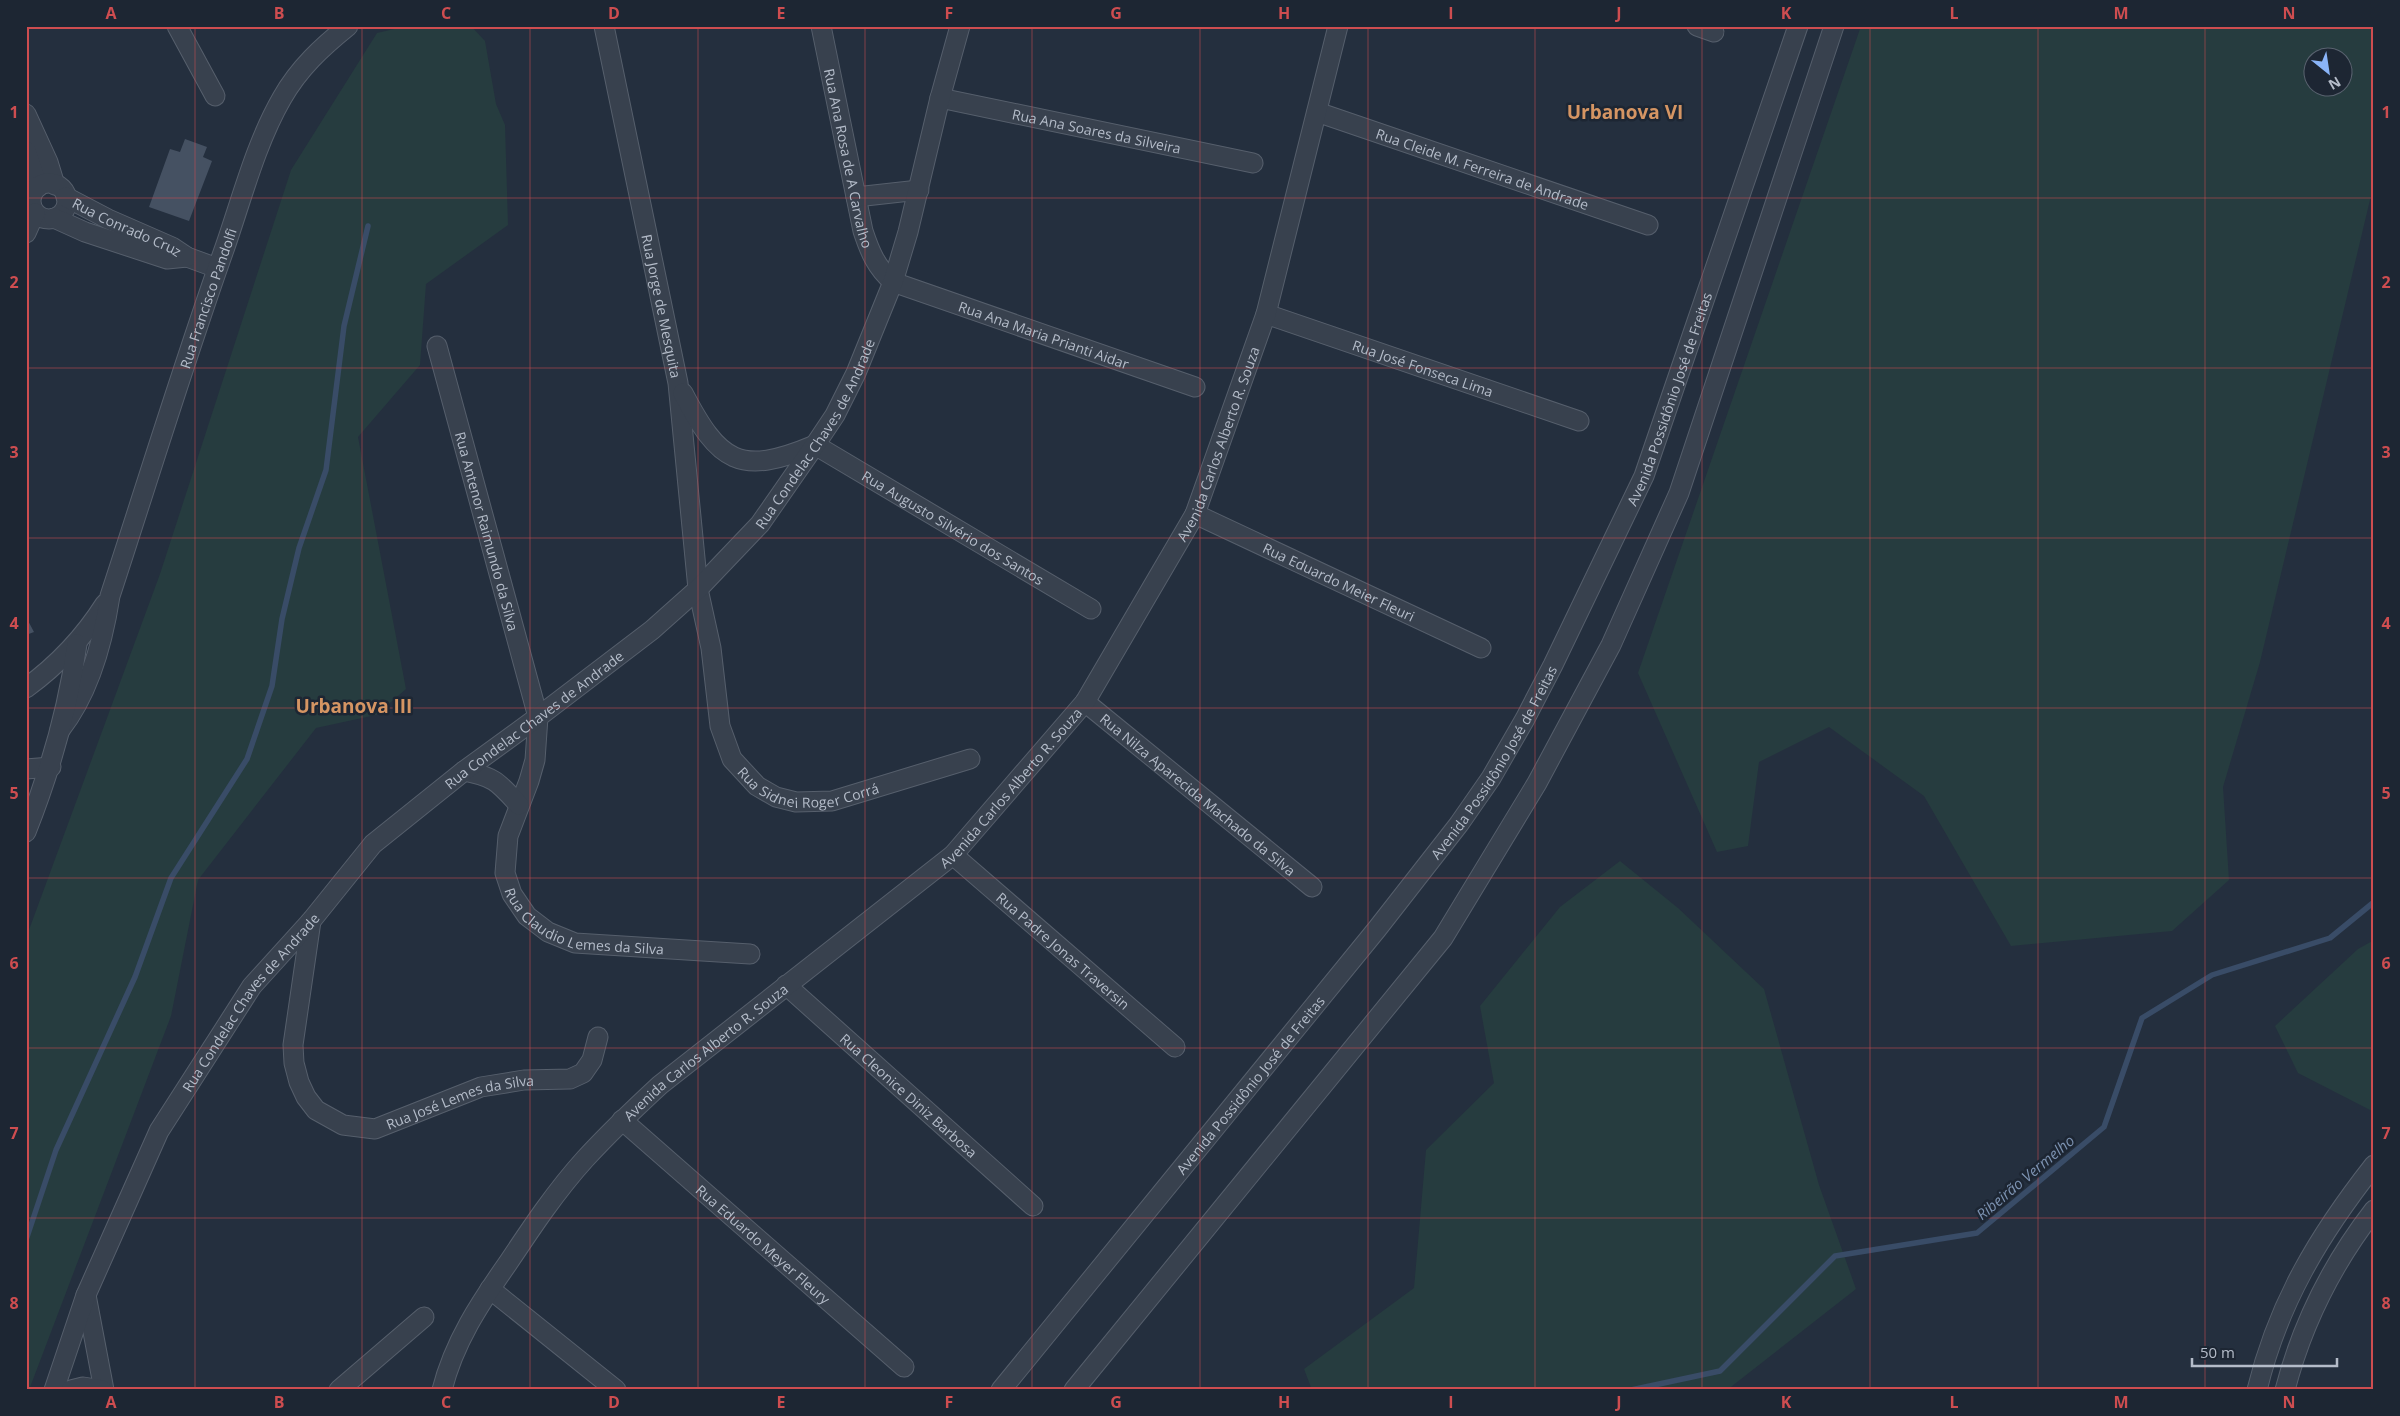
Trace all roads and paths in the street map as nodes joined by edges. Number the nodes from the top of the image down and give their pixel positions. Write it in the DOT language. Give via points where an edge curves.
graph roads {
  1 [pos="177,26"];
  2 [pos="348,26"];
  3 [pos="604,26"];
  4 [pos="821,26"];
  5 [pos="960,26"];
  6 [pos="1338,26"];
  7 [pos="1798,26"];
  8 [pos="1834,26"];
  9 [pos="215,96"];
  10 [pos="940,98"];
  11 [pos="1317,112"];
  12 [pos="26,114"];
  13 [pos="26,152"];
  14 [pos="1253,163"];
  15 [pos="53,189"];
  16 [pos="919,190"];
  17 [pos="856,197"];
  18 [pos="35,213"];
  19 [pos="54,218"];
  20 [pos="1648,225"];
  21 [pos="26,234"];
  22 [pos="187,257"];
  23 [pos="217,268"];
  24 [pos="893,282"];
  25 [pos="1266,314"];
  26 [pos="437,346"];
  27 [pos="678,383"];
  28 [pos="1195,388"];
  29 [pos="1580,421"];
  30 [pos="815,446"];
  31 [pos="1195,514"];
  32 [pos="698,589"];
  33 [pos="110,596"];
  34 [pos="1091,609"];
  35 [pos="77,644"];
  36 [pos="1482,648"];
  37 [pos="26,688"];
  38 [pos="1085,702"];
  39 [pos="538,717"];
  40 [pos="60,730"];
  41 [pos="970,759"];
  42 [pos="51,767"];
  43 [pos="26,769"];
  44 [pos="464,771"];
  45 [pos="26,790"];
  46 [pos="519,805"];
  47 [pos="29,825"];
  48 [pos="953,855"];
  49 [pos="1312,887"];
  50 [pos="311,921"];
  51 [pos="750,954"];
  52 [pos="786,985"];
  53 [pos="598,1037"];
  54 [pos="1175,1047"];
  55 [pos="622,1120"];
  56 [pos="2374,1165"];
  57 [pos="1033,1206"];
  58 [pos="2374,1210"];
  59 [pos="490,1289"];
  60 [pos="86,1296"];
  61 [pos="424,1317"];
  62 [pos="904,1367"];
  63 [pos="54,1390"];
  64 [pos="71,1390"];
  65 [pos="103,1390"];
  66 [pos="338,1390"];
  67 [pos="442,1390"];
  68 [pos="616,1390"];
  69 [pos="1000,1390"];
  70 [pos="1074,1390"];
  71 [pos="2257,1390"];
  72 [pos="2285,1390"];
  1 -- 9 [label="street"];
  2 -- 23 [label="street, Rua Francisco Pandolfi" via="316,52 281,99 262,142"];
  3 -- 27 [label="street, Rua Jorge de Mesquita"];
  4 -- 17 [label="street, Rua Ana Rosa de A Carvalho"];
  5 -- 10 [label="street, Rua Condelac Chaves de Andrade"];
  6 -- 11 [label="street, Avenida Carlos Alberto R. Souza"];
  7 -- 69 [label="street, Avenida Possidônio José de Freitas" via="1644,476 1552,666 1496,769 1459,824 1365,943"];
  8 -- 70 [label="street" via="1679,493 1611,645 1537,783 1443,938"];
  10 -- 14 [label="street, Rua Ana Soares da Silveira"];
  10 -- 16 [label="street, Rua Condelac Chaves de Andrade"];
  11 -- 20 [label="street, Rua Cleide M. Ferreira de Andrade"];
  11 -- 25 [label="street, Avenida Carlos Alberto R. Souza"];
  12 -- 15 [label="street" via="48,162"];
  13 -- 15 [label="street"];
  15 -- 18 [label="street" via="31,201"];
  15 -- 19 [label="street" via="66,208"];
  15 -- 22 [label="street, Rua Conrado Cruz"];
  16 -- 17 [label="street"];
  16 -- 24 [label="street, Rua Condelac Chaves de Andrade"];
  17 -- 24 [label="street, Rua Ana Rosa de A Carvalho" via="863,231 875,263"];
  18 -- 19 [label="street, Rua Conrado Cruz" via="44,218"];
  18 -- 21 [label="street"];
  19 -- 22 [label="street, Rua Conrado Cruz" via="85,232 167,259"];
  22 -- 23 [label="street, Rua Conrado Cruz"];
  23 -- 33 [label="street, Rua Francisco Pandolfi"];
  24 -- 28 [label="street, Rua Ana Maria Prianti Aidar"];
  24 -- 30 [label="street, Rua Condelac Chaves de Andrade" via="856,373"];
  25 -- 29 [label="street, Rua José Fonseca Lima"];
  25 -- 31 [label="street, Avenida Carlos Alberto R. Souza"];
  26 -- 39 [label="street, Rua Antenor Raimundo da Silva"];
  27 -- 30 [label="street" via="698,422 723,452 741,460 759,462"];
  27 -- 32 [label="street, Rua Jorge de Mesquita"];
  30 -- 32 [label="street, Rua Condelac Chaves de Andrade" via="760,524"];
  30 -- 34 [label="street, Rua Augusto Silvério dos Santos"];
  31 -- 36 [label="street, Rua Eduardo Meier Fleuri"];
  31 -- 38 [label="street, Avenida Carlos Alberto R. Souza"];
  32 -- 39 [label="street, Rua Condelac Chaves de Andrade" via="652,630"];
  32 -- 41 [label="street, Rua Sidnei Roger Corrá" via="711,648 720,726 732,759 757,786 776,797 796,802 832,801"];
  33 -- 35 [label="street"];
  33 -- 40 [label="street" via="106,622 84,690 72,716"];
  35 -- 37 [label="street"];
  35 -- 40 [label="street"];
  38 -- 48 [label="street, Avenida Carlos Alberto R. Souza"];
  38 -- 49 [label="street, Rua Nilza Aparecida Machado da Silva"];
  39 -- 44 [label="street, Rua Condelac Chaves de Andrade"];
  39 -- 46 [label="street, Rua Claudio Lemes da Silva" via="535,760"];
  40 -- 42 [label="street"];
  42 -- 43 [label="street"];
  42 -- 47 [label="street"];
  44 -- 46 [label="street" via="486,775 499,783"];
  44 -- 50 [label="street, Rua Condelac Chaves de Andrade" via="373,844"];
  45 -- 47 [label="street"];
  46 -- 51 [label="street, Rua Claudio Lemes da Silva" via="508,836 505,873 512,894 527,916 548,932 575,943"];
  48 -- 52 [label="street, Avenida Carlos Alberto R. Souza"];
  48 -- 54 [label="street, Rua Padre Jonas Traversin"];
  50 -- 53 [label="street, Rua José Lemes da Silva" via="293,1045 294,1063 306,1097 316,1110 343,1125 375,1129 481,1087 524,1080 570,1079 583,1073 592,1060"];
  50 -- 60 [label="street, Rua Condelac Chaves de Andrade" via="252,986 159,1131"];
  52 -- 55 [label="street, Avenida Carlos Alberto R. Souza" via="660,1085"];
  52 -- 57 [label="street, Rua Cleonice Diniz Barbosa"];
  55 -- 59 [label="street, Avenida Carlos Alberto R. Souza" via="558,1193"];
  55 -- 62 [label="street, Rua Eduardo Meyer Fleury"];
  56 -- 71 [label="street" via="2340,1210 2302,1270 2273,1335"];
  58 -- 72 [label="street" via="2343,1254 2315,1306"];
  59 -- 67 [label="street, Avenida Carlos Alberto R. Souza" via="456,1348"];
  59 -- 68 [label="street"];
  60 -- 63 [label="street, Rua Condelac Chaves de Andrade"];
  60 -- 65 [label="street"];
  61 -- 66 [label="street"];
  64 -- 65 [label="street" via="83,1387"];
}
